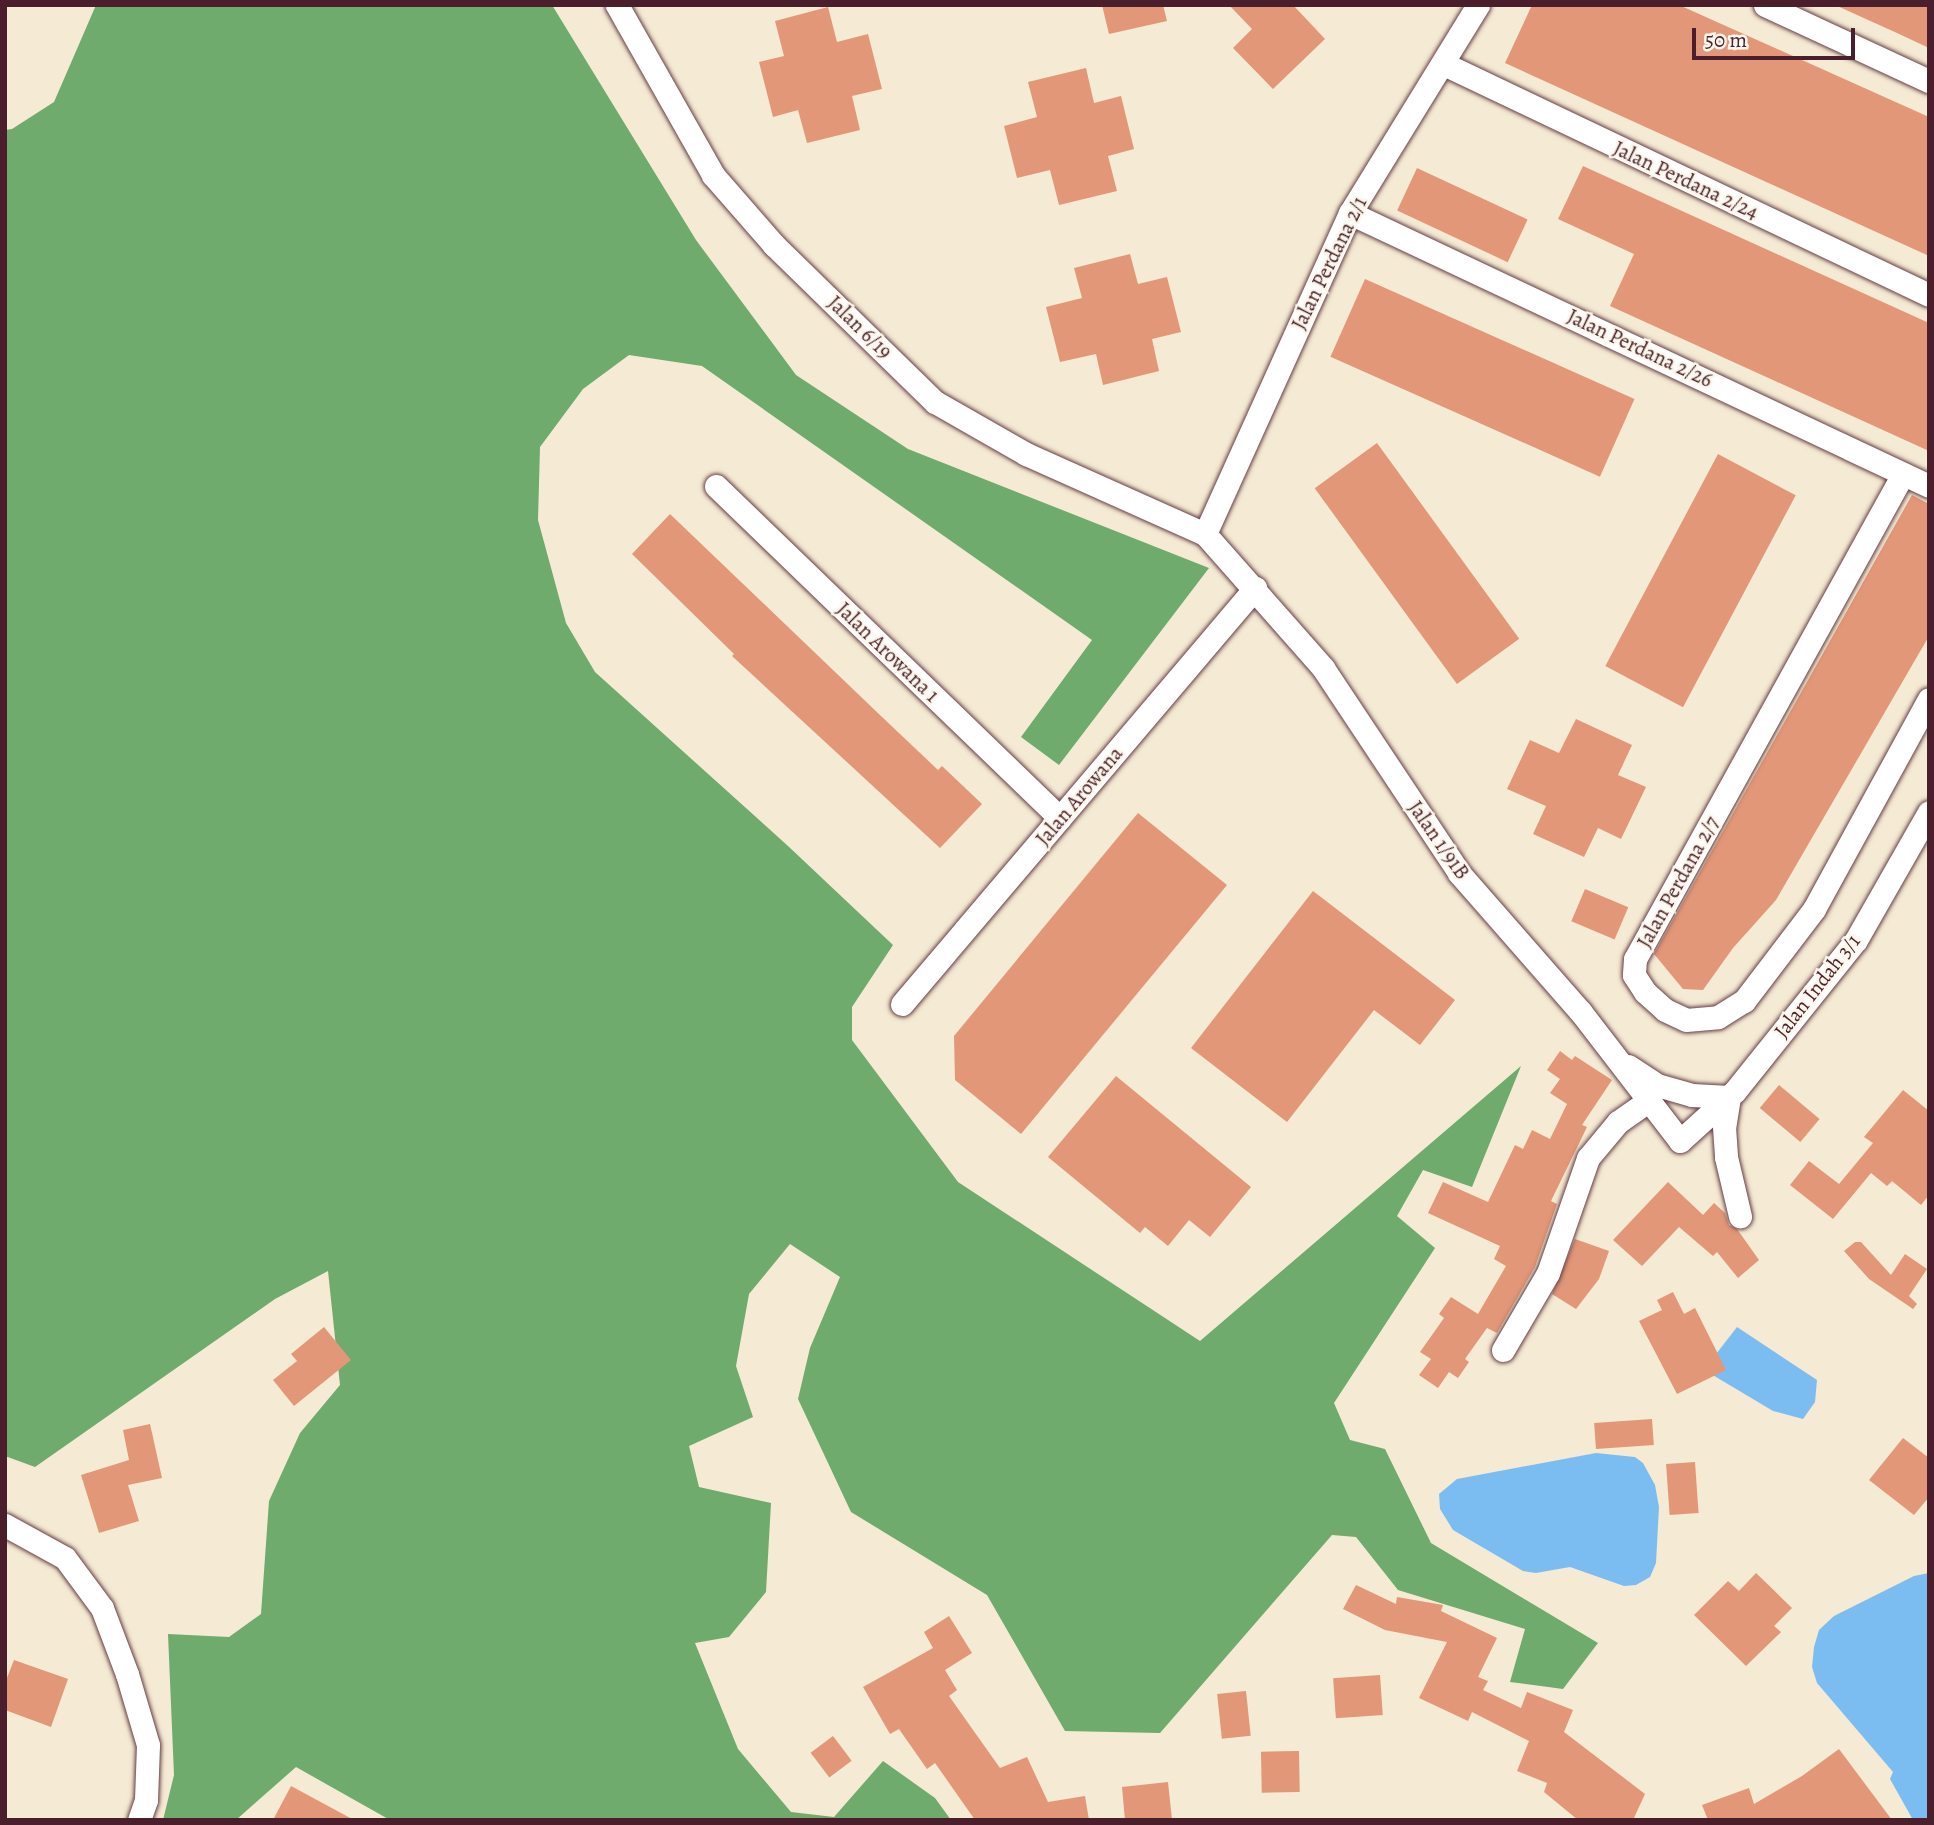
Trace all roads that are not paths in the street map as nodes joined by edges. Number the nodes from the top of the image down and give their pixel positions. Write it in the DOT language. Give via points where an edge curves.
graph roads {
  1 [pos="617,5"];
  2 [pos="1478,5"];
  3 [pos="1765,5"];
  4 [pos="1444,64"];
  5 [pos="1929,81"];
  6 [pos="1350,213"];
  7 [pos="1929,295"];
  8 [pos="1903,474"];
  9 [pos="716,486"];
  10 [pos="1929,486"];
  11 [pos="1205,534"];
  12 [pos="1255,588"];
  13 [pos="1929,699"];
  14 [pos="1929,812"];
  15 [pos="1060,818"];
  16 [pos="902,1004"];
  17 [pos="1620,1060"];
  18 [pos="1729,1097"];
  19 [pos="1647,1102"];
  20 [pos="1680,1141"];
  21 [pos="1740,1216"];
  22 [pos="1503,1350"];
  23 [pos="5,1525"];
  24 [pos="139,1820"];
  1 -- 11 [label="street, Jalan 6/19" via="713,175 774,245 935,402 1026,454"];
  2 -- 4 [label="street, Jalan Perdana 2/1"];
  3 -- 5 [label="street"];
  4 -- 6 [label="street, Jalan Perdana 2/1"];
  4 -- 7 [label="street, Jalan Perdana 2/24"];
  6 -- 8 [label="street, Jalan Perdana 2/26"];
  6 -- 11 [label="street, Jalan Perdana 2/1"];
  8 -- 10 [label="street, Jalan Perdana 2/26"];
  8 -- 13 [label="street, Jalan Perdana 2/7" via="1635,959 1634,975 1645,992 1665,1010 1686,1020 1718,1017 1744,1001 1814,909"];
  9 -- 15 [label="street, Jalan Arowana 1"];
  11 -- 12 [label="street, Jalan 1/91B"];
  12 -- 15 [label="street, Jalan Arowana"];
  12 -- 17 [label="street, Jalan 1/91B" via="1323,668 1459,873"];
  14 -- 18 [label="street, Jalan Indah 3/1" via="1856,940"];
  15 -- 16 [label="street, Jalan Arowana"];
  17 -- 18 [label="street" via="1657,1085 1692,1095"];
  17 -- 19 [label="street, Jalan 1/91B"];
  18 -- 20 [label="street, Jalan Indah 3/1"];
  18 -- 21 [label="street" via="1726,1157"];
  19 -- 20 [label="street, Jalan 1/91B"];
  19 -- 22 [label="street" via="1618,1122 1588,1157 1548,1273"];
  23 -- 24 [label="street" via="65,1558 102,1608 148,1745 146,1800"];
}
